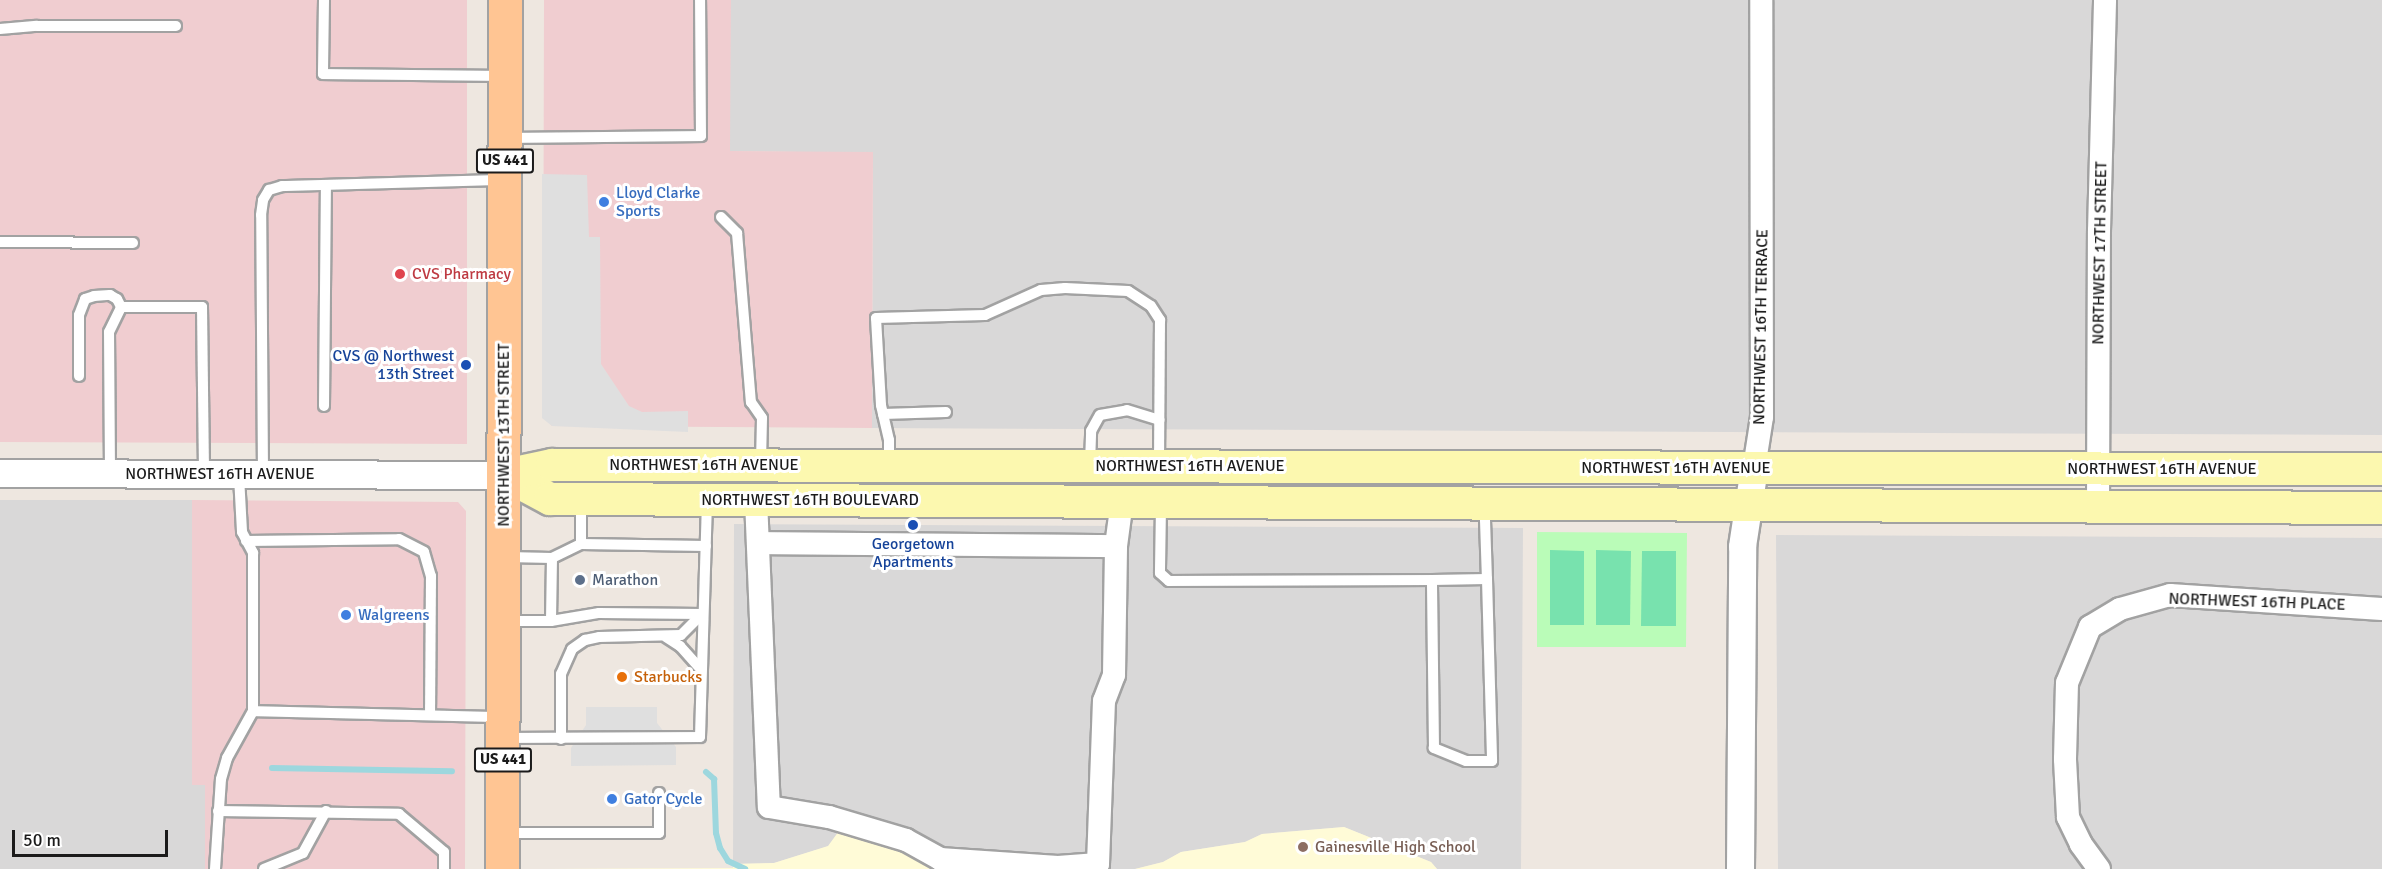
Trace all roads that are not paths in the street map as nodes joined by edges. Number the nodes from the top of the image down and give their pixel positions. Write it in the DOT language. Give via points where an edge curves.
graph roads {
  1 [pos="324,0"];
  2 [pos="505,0"];
  3 [pos="700,0"];
  4 [pos="1761,0"];
  5 [pos="2105,0"];
  6 [pos="176,26"];
  7 [pos="0,29"];
  8 [pos="505,76"];
  9 [pos="505,138"];
  10 [pos="505,180"];
  11 [pos="326,185"];
  12 [pos="721,217"];
  13 [pos="0,242"];
  14 [pos="133,243"];
  15 [pos="121,307"];
  16 [pos="79,376"];
  17 [pos="324,406"];
  18 [pos="946,412"];
  19 [pos="883,414"];
  20 [pos="1160,420"];
  21 [pos="761,465"];
  22 [pos="889,466"];
  23 [pos="1090,466"];
  24 [pos="1127,466"];
  25 [pos="1159,466"];
  26 [pos="1357,467"];
  27 [pos="1754,468"];
  28 [pos="2097,469"];
  29 [pos="2382,469"];
  30 [pos="0,472"];
  31 [pos="110,473"];
  32 [pos="204,474"];
  33 [pos="251,474"];
  34 [pos="505,475"];
  35 [pos="581,499"];
  36 [pos="706,499"];
  37 [pos="756,500"];
  38 [pos="1122,501"];
  39 [pos="1160,501"];
  40 [pos="1351,502"];
  41 [pos="1485,503"];
  42 [pos="1748,505"];
  43 [pos="2098,506"];
  44 [pos="2382,508"];
  45 [pos="246,541"];
  46 [pos="759,543"];
  47 [pos="581,544"];
  48 [pos="706,546"];
  49 [pos="1116,546"];
  50 [pos="504,557"];
  51 [pos="552,558"];
  52 [pos="1487,579"];
  53 [pos="1432,580"];
  54 [pos="2382,609"];
  55 [pos="702,614"];
  56 [pos="503,621"];
  57 [pos="551,621"];
  58 [pos="666,636"];
  59 [pos="701,669"];
  60 [pos="253,711"];
  61 [pos="430,715"];
  62 [pos="503,728"];
  63 [pos="561,739"];
  64 [pos="659,793"];
  65 [pos="218,811"];
  66 [pos="326,811"];
  67 [pos="502,833"];
  68 [pos="215,869"];
  69 [pos="264,869"];
  70 [pos="444,869"];
  71 [pos="502,869"];
  72 [pos="1740,869"];
  73 [pos="2099,869"];
  1 -- 8 [label="lane" via="323,74"];
  2 -- 8 [label="main road, NORTHWEST 13TH STREET / US 441"];
  3 -- 9 [label="lane" via="701,136"];
  4 -- 27 [label="street, NORTHWEST 16TH TERRACE" via="1762,417"];
  5 -- 28 [label="street, NORTHWEST 17TH STREET"];
  6 -- 7 [label="lane"];
  8 -- 9 [label="main road, NORTHWEST 13TH STREET / US 441"];
  9 -- 10 [label="main road, NORTHWEST 13TH STREET / US 441"];
  10 -- 11 [label="lane"];
  10 -- 34 [label="main road, NORTHWEST 13TH STREET / US 441"];
  11 -- 17 [label="lane"];
  11 -- 33 [label="lane" via="282,186 269,190 263,200"];
  12 -- 21 [label="lane" via="737,233 751,402 762,418"];
  13 -- 14 [label="lane"];
  15 -- 16 [label="lane" via="110,295 85,299 79,315"];
  15 -- 31 [label="lane" via="109,332"];
  15 -- 32 [label="lane" via="202,308"];
  18 -- 19 [label="lane"];
  19 -- 20 [label="lane" via="876,318 985,315 1041,290 1065,288 1128,291 1151,306 1160,320"];
  19 -- 22 [label="lane"];
  20 -- 23 [label="lane" via="1127,410 1100,415 1090,431"];
  20 -- 25 [label="lane"];
  21 -- 22 [label="main road, NORTHWEST 16TH AVENUE"];
  21 -- 34 [label="main road, NORTHWEST 16TH AVENUE" via="552,465"];
  22 -- 23 [label="main road, NORTHWEST 16TH AVENUE"];
  23 -- 24 [label="main road, NORTHWEST 16TH AVENUE"];
  24 -- 25 [label="main road, NORTHWEST 16TH AVENUE"];
  24 -- 38 [label="main road"];
  25 -- 26 [label="main road, NORTHWEST 16TH AVENUE"];
  26 -- 27 [label="main road, NORTHWEST 16TH AVENUE"];
  26 -- 40 [label="main road"];
  27 -- 28 [label="main road, NORTHWEST 16TH AVENUE"];
  27 -- 42 [label="street, NORTHWEST 16TH TERRACE"];
  28 -- 29 [label="main road, NORTHWEST 16TH AVENUE"];
  28 -- 43 [label="street, NORTHWEST 17TH STREET"];
  30 -- 31 [label="street, NORTHWEST 16TH AVENUE"];
  31 -- 32 [label="street, NORTHWEST 16TH AVENUE"];
  32 -- 33 [label="street, NORTHWEST 16TH AVENUE"];
  33 -- 34 [label="street, NORTHWEST 16TH AVENUE"];
  33 -- 45 [label="lane" via="242,532"];
  34 -- 35 [label="main road, NORTHWEST 16TH BOULEVARD" via="550,499"];
  34 -- 50 [label="main road, NORTHWEST 13TH STREET / US 441"];
  35 -- 36 [label="main road, NORTHWEST 16TH BOULEVARD"];
  35 -- 47 [label="lane"];
  36 -- 37 [label="main road, NORTHWEST 16TH BOULEVARD"];
  36 -- 48 [label="lane"];
  37 -- 38 [label="main road, NORTHWEST 16TH BOULEVARD"];
  37 -- 46 [label="street"];
  38 -- 39 [label="main road"];
  38 -- 49 [label="street"];
  39 -- 40 [label="main road"];
  39 -- 53 [label="lane" via="1160,573 1169,581"];
  40 -- 41 [label="main road"];
  41 -- 42 [label="main road"];
  41 -- 52 [label="lane"];
  42 -- 43 [label="main road"];
  42 -- 72 [label="street, NORTHWEST 16TH TERRACE" via="1742,546"];
  43 -- 44 [label="main road"];
  45 -- 60 [label="lane" via="253,553"];
  45 -- 61 [label="lane" via="399,539 424,552 431,576"];
  46 -- 49 [label="street"];
  46 -- 49 [label="street" via="769,807 829,817 895,837 940,860 1058,867 1098,864 1104,701 1114,675"];
  47 -- 48 [label="lane"];
  47 -- 51 [label="lane"];
  48 -- 55 [label="lane"];
  50 -- 51 [label="lane"];
  50 -- 56 [label="main road, NORTHWEST 13TH STREET / US 441"];
  51 -- 57 [label="lane"];
  52 -- 53 [label="lane"];
  52 -- 53 [label="lane" via="1492,761 1466,761 1434,748"];
  54 -- 73 [label="street, NORTHWEST 16TH PLACE" via="2170,595 2120,609 2091,627 2067,683 2065,759 2068,817"];
  55 -- 57 [label="lane" via="599,613"];
  55 -- 58 [label="lane" via="681,635"];
  55 -- 59 [label="lane"];
  56 -- 57 [label="lane"];
  56 -- 62 [label="main road, NORTHWEST 13TH STREET / US 441"];
  58 -- 59 [label="lane" via="680,645"];
  58 -- 63 [label="lane" via="599,637 572,649 561,674"];
  59 -- 63 [label="lane" via="700,737"];
  60 -- 61 [label="lane"];
  60 -- 65 [label="lane" via="227,758"];
  61 -- 62 [label="lane"];
  62 -- 63 [label="lane"];
  62 -- 67 [label="main road, NORTHWEST 13TH STREET / US 441"];
  64 -- 67 [label="lane" via="659,833"];
  65 -- 66 [label="lane"];
  65 -- 68 [label="lane"];
  66 -- 69 [label="lane" via="303,853"];
  66 -- 70 [label="lane" via="399,814 444,852"];
  67 -- 71 [label="main road, NORTHWEST 13TH STREET / US 441"];
}
